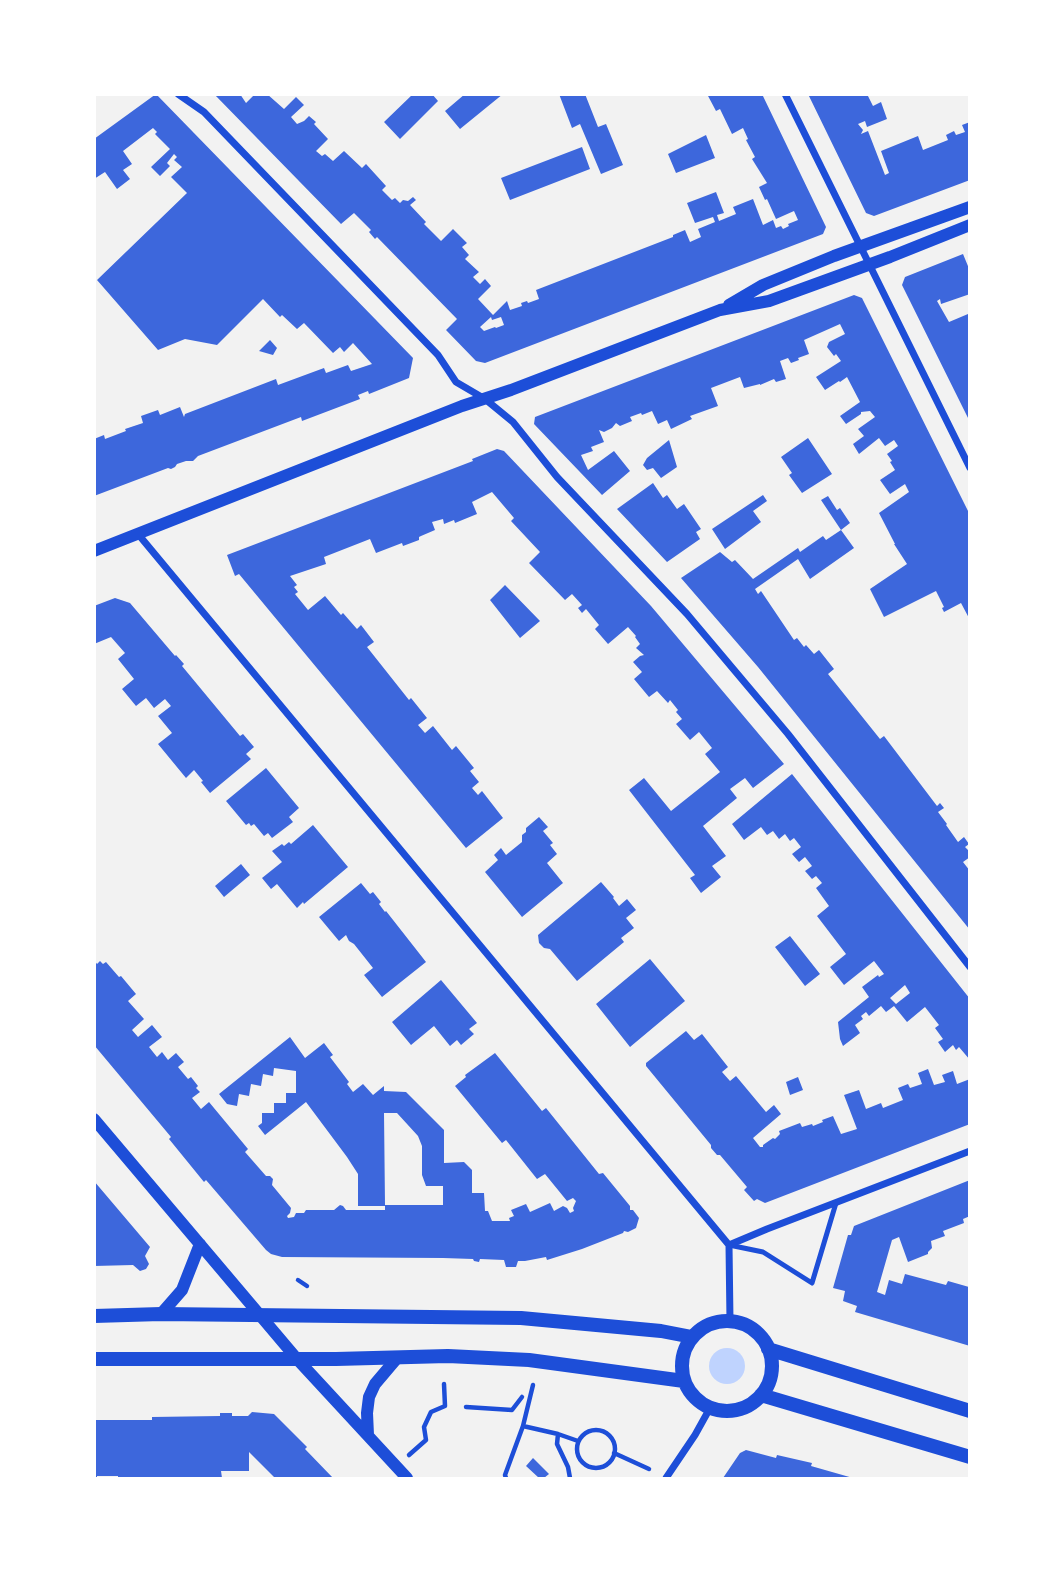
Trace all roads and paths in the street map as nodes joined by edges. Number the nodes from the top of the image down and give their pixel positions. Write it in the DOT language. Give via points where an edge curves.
graph roads {
  1 [pos="178,94"];
  2 [pos="785,94"];
  3 [pos="970,207"];
  4 [pos="970,225"];
  5 [pos="859,246"];
  6 [pos="869,265"];
  7 [pos="720,310"];
  8 [pos="485,399"];
  9 [pos="970,468"];
  10 [pos="138,534"];
  11 [pos="94,551"];
  12 [pos="970,967"];
  13 [pos="94,1119"];
  14 [pos="970,1151"];
  15 [pos="836,1202"];
  16 [pos="200,1244"];
  17 [pos="729,1245"];
  18 [pos="298,1280"];
  19 [pos="161,1314"];
  20 [pos="94,1316"];
  21 [pos="261,1316"];
  22 [pos="730,1321"];
  23 [pos="692,1336"];
  24 [pos="768,1349"];
  25 [pos="397,1358"];
  26 [pos="94,1359"];
  27 [pos="298,1359"];
  28 [pos="684,1381"];
  29 [pos="444,1384"];
  30 [pos="533,1385"];
  31 [pos="516,1392"];
  32 [pos="761,1395"];
  33 [pos="522,1397"];
  34 [pos="515,1399"];
  35 [pos="530,1399"];
  36 [pos="466,1407"];
  37 [pos="710,1408"];
  38 [pos="970,1411"];
  39 [pos="523,1426"];
  40 [pos="558,1434"];
  41 [pos="368,1436"];
  42 [pos="578,1441"];
  43 [pos="614,1453"];
  44 [pos="409,1456"];
  45 [pos="970,1457"];
  46 [pos="649,1469"];
  47 [pos="407,1479"];
  48 [pos="506,1479"];
  49 [pos="570,1479"];
  50 [pos="666,1479"];
  1 -- 8 [label="street" via="204,112 438,355 456,382"];
  2 -- 5 [label="street"];
  3 -- 5 [label="street"];
  4 -- 6 [label="street"];
  5 -- 6 [label="street"];
  5 -- 7 [label="street" via="763,285"];
  6 -- 7 [label="street" via="769,300"];
  6 -- 9 [label="street"];
  7 -- 8 [label="street"];
  8 -- 10 [label="street"];
  8 -- 12 [label="street" via="513,422 557,477 687,614 788,734"];
  10 -- 11 [label="street"];
  10 -- 17 [label="street"];
  13 -- 16 [label="street"];
  14 -- 15 [label="street"];
  15 -- 17 [label="street"];
  15 -- 17 [label="lane" via="812,1283 763,1252"];
  16 -- 19 [label="street" via="183,1290"];
  16 -- 21 [label="street"];
  17 -- 22 [label="street"];
  18 -- 18 [label="path" via="306,1280"];
  19 -- 20 [label="main road"];
  19 -- 21 [label="main road"];
  21 -- 23 [label="main road" via="521,1318"];
  21 -- 27 [label="street"];
  22 -- 23 [label="main road" via="706,1326"];
  22 -- 24 [label="main road" via="756,1332"];
  23 -- 28 [label="main road" via="683,1355"];
  24 -- 32 [label="main road" via="771,1375"];
  24 -- 38 [label="main road"];
  25 -- 27 [label="main road"];
  25 -- 28 [label="main road" via="529,1360"];
  25 -- 41 [label="street" via="369,1397"];
  26 -- 27 [label="main road"];
  27 -- 41 [label="street"];
  28 -- 37 [label="main road" via="699,1402"];
  29 -- 44 [label="path" via="445,1406 431,1412 424,1427 426,1440"];
  30 -- 35 [label="path"];
  31 -- 33 [label="path"];
  32 -- 37 [label="main road" via="732,1411"];
  32 -- 45 [label="main road"];
  33 -- 34 [label="path"];
  33 -- 35 [label="path"];
  33 -- 36 [label="path" via="512,1410"];
  35 -- 39 [label="path"];
  37 -- 50 [label="street"];
  39 -- 40 [label="path"];
  39 -- 48 [label="path"];
  40 -- 42 [label="path"];
  40 -- 49 [label="path" via="557,1444"];
  41 -- 47 [label="street"];
  42 -- 43 [label="path" via="587,1432 599,1430 613,1441"];
  42 -- 43 [label="path" via="577,1454 590,1467 602,1467"];
  43 -- 46 [label="path"];
}
